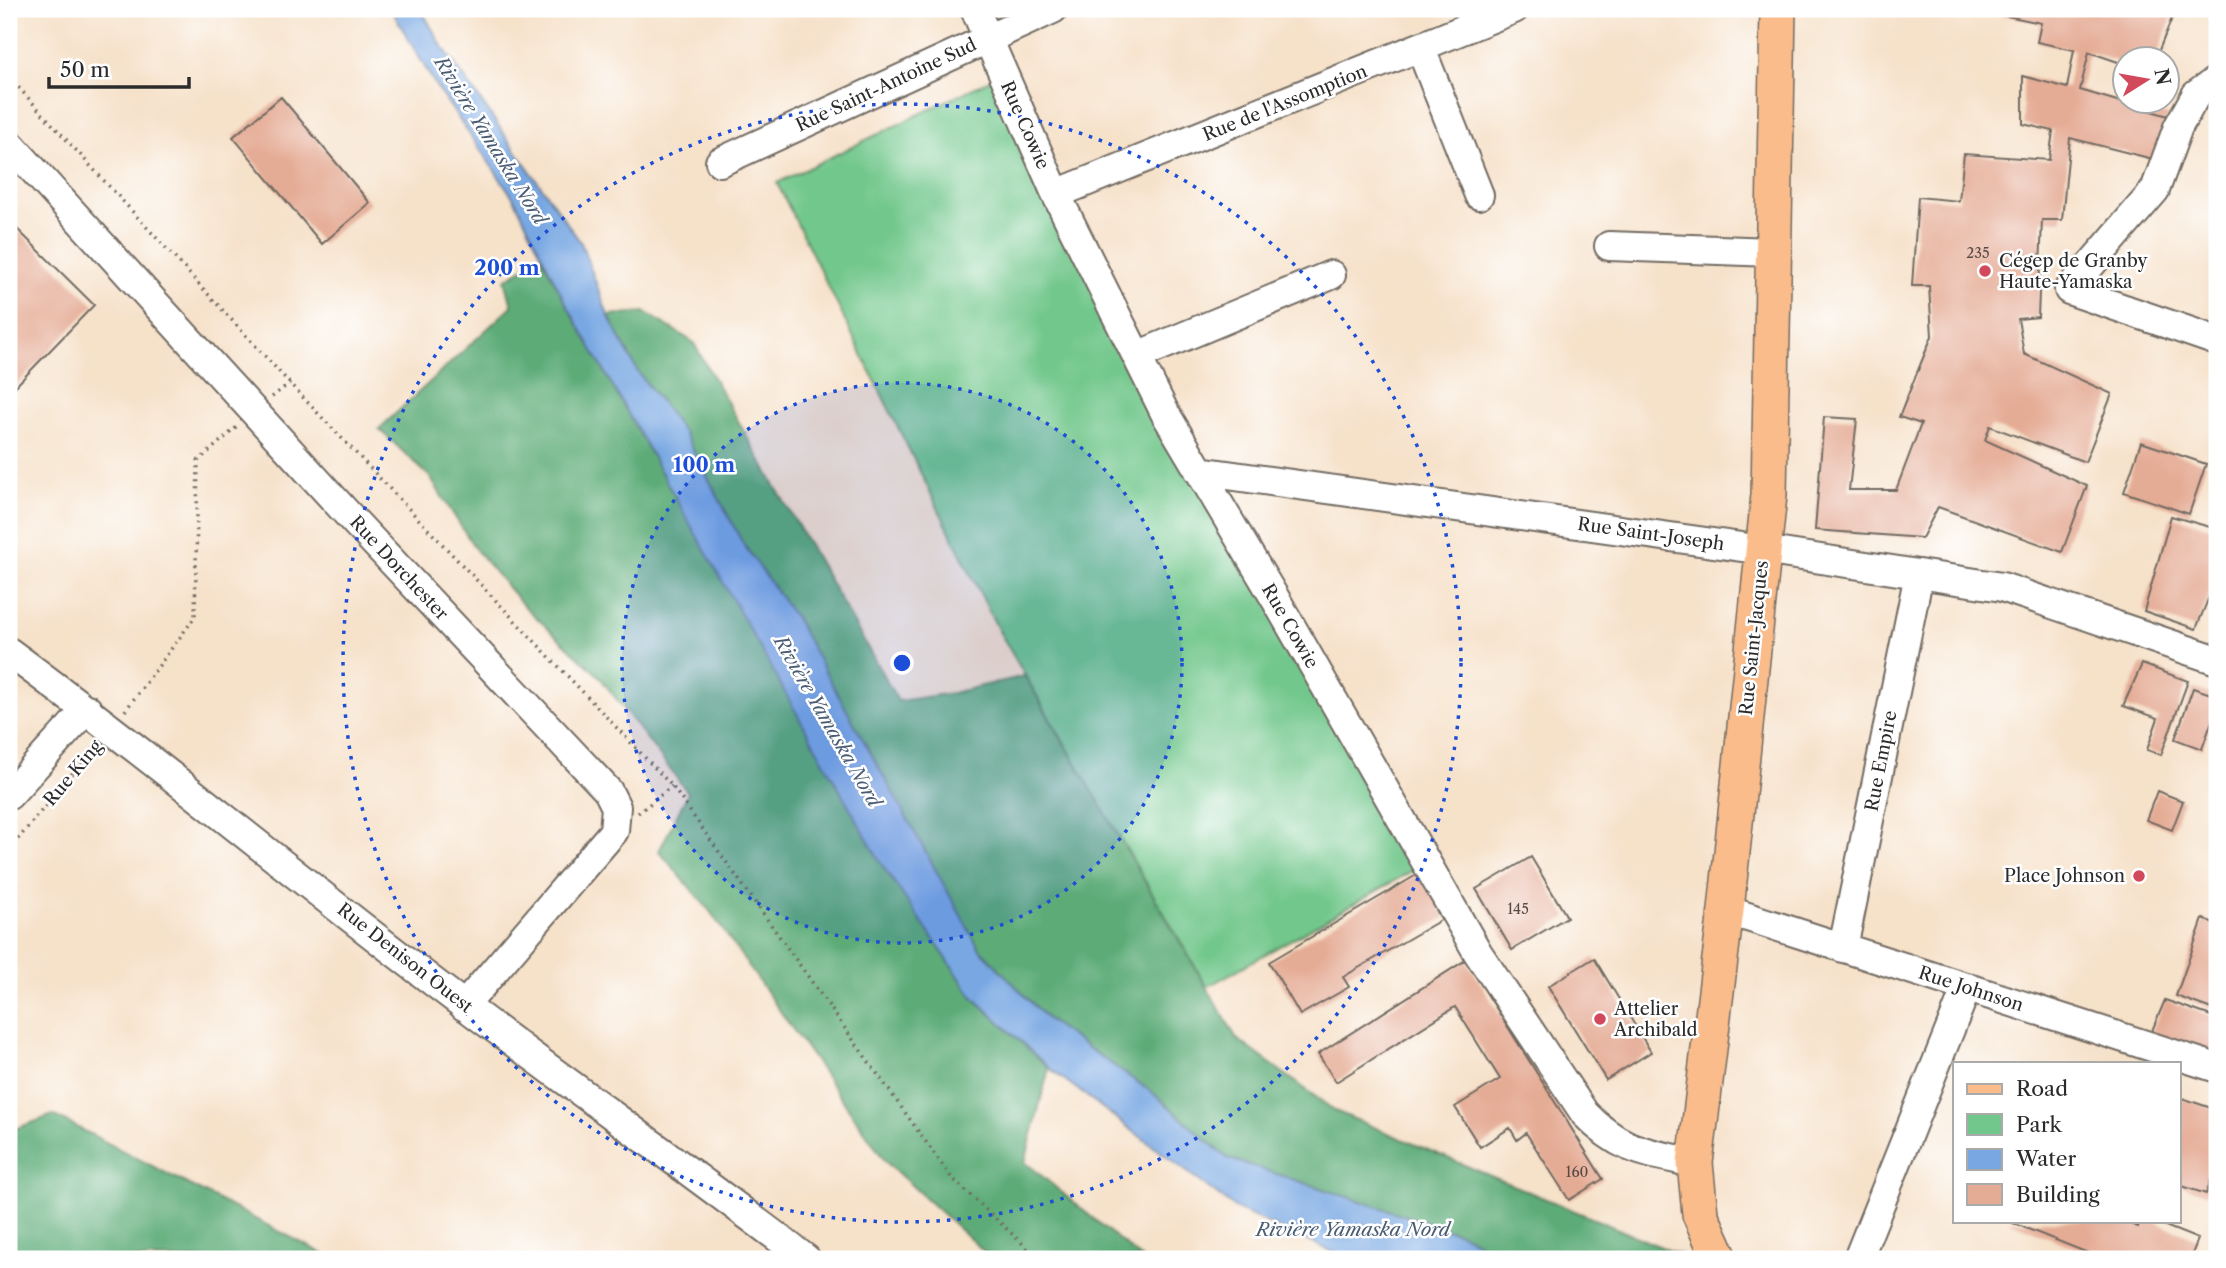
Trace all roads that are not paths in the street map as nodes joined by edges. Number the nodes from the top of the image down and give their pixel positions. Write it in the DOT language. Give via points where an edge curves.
graph roads {
  1 [pos="975,9"];
  2 [pos="1053,9"];
  3 [pos="1514,9"];
  4 [pos="1778,9"];
  5 [pos="988,38"];
  6 [pos="1421,49"];
  7 [pos="2217,80"];
  8 [pos="9,143"];
  9 [pos="720,162"];
  10 [pos="1056,194"];
  11 [pos="1479,195"];
  12 [pos="1609,246"];
  13 [pos="1773,252"];
  14 [pos="1331,275"];
  15 [pos="2217,341"];
  16 [pos="1137,356"];
  17 [pos="1199,471"];
  18 [pos="1763,550"];
  19 [pos="1919,574"];
  20 [pos="9,652"];
  21 [pos="2217,660"];
  22 [pos="87,709"];
  23 [pos="9,795"];
  24 [pos="1726,910"];
  25 [pos="1843,948"];
  26 [pos="1966,988"];
  27 [pos="464,1006"];
  28 [pos="2217,1068"];
  29 [pos="1695,1163"];
  30 [pos="806,1259"];
  31 [pos="1720,1259"];
  32 [pos="1858,1259"];
  1 -- 5 [label="street, Rue Cowie"];
  2 -- 5 [label="street, Rue Saint-Antoine Sud"];
  3 -- 6 [label="street, Rue de l'Assomption"];
  4 -- 13 [label="main road, Rue Saint-Jacques"];
  5 -- 9 [label="street, Rue Saint-Antoine Sud"];
  5 -- 10 [label="street, Rue Cowie"];
  6 -- 10 [label="street, Rue de l'Assomption"];
  6 -- 11 [label="street"];
  7 -- 15 [label="street" via="2196,95 2178,127 2155,190 2069,290"];
  8 -- 27 [label="street, Rue Dorchester" via="608,791 616,807 614,831"];
  10 -- 16 [label="street, Rue Cowie"];
  12 -- 13 [label="street"];
  13 -- 18 [label="main road, Rue Saint-Jacques" via="1769,495"];
  14 -- 16 [label="street"];
  16 -- 17 [label="street, Rue Cowie"];
  17 -- 18 [label="street, Rue Saint-Joseph"];
  17 -- 29 [label="street, Rue Cowie" via="1471,942 1585,1114 1628,1148"];
  18 -- 19 [label="street, Rue Saint-Joseph"];
  18 -- 24 [label="main road, Rue Saint-Jacques"];
  19 -- 21 [label="street, Rue Saint-Joseph" via="2002,587"];
  19 -- 25 [label="street, Rue Empire"];
  20 -- 22 [label="street, Rue Denison Ouest"];
  22 -- 23 [label="street, Rue King"];
  22 -- 27 [label="street, Rue Denison Ouest"];
  24 -- 25 [label="street, Rue Johnson"];
  24 -- 29 [label="main road, Rue Saint-Jacques"];
  25 -- 26 [label="street, Rue Johnson"];
  26 -- 28 [label="street, Rue Johnson"];
  26 -- 32 [label="street"];
  27 -- 30 [label="street, Rue Denison Ouest"];
  29 -- 31 [label="main road, Rue Saint-Jacques" via="1700,1214"];
}
